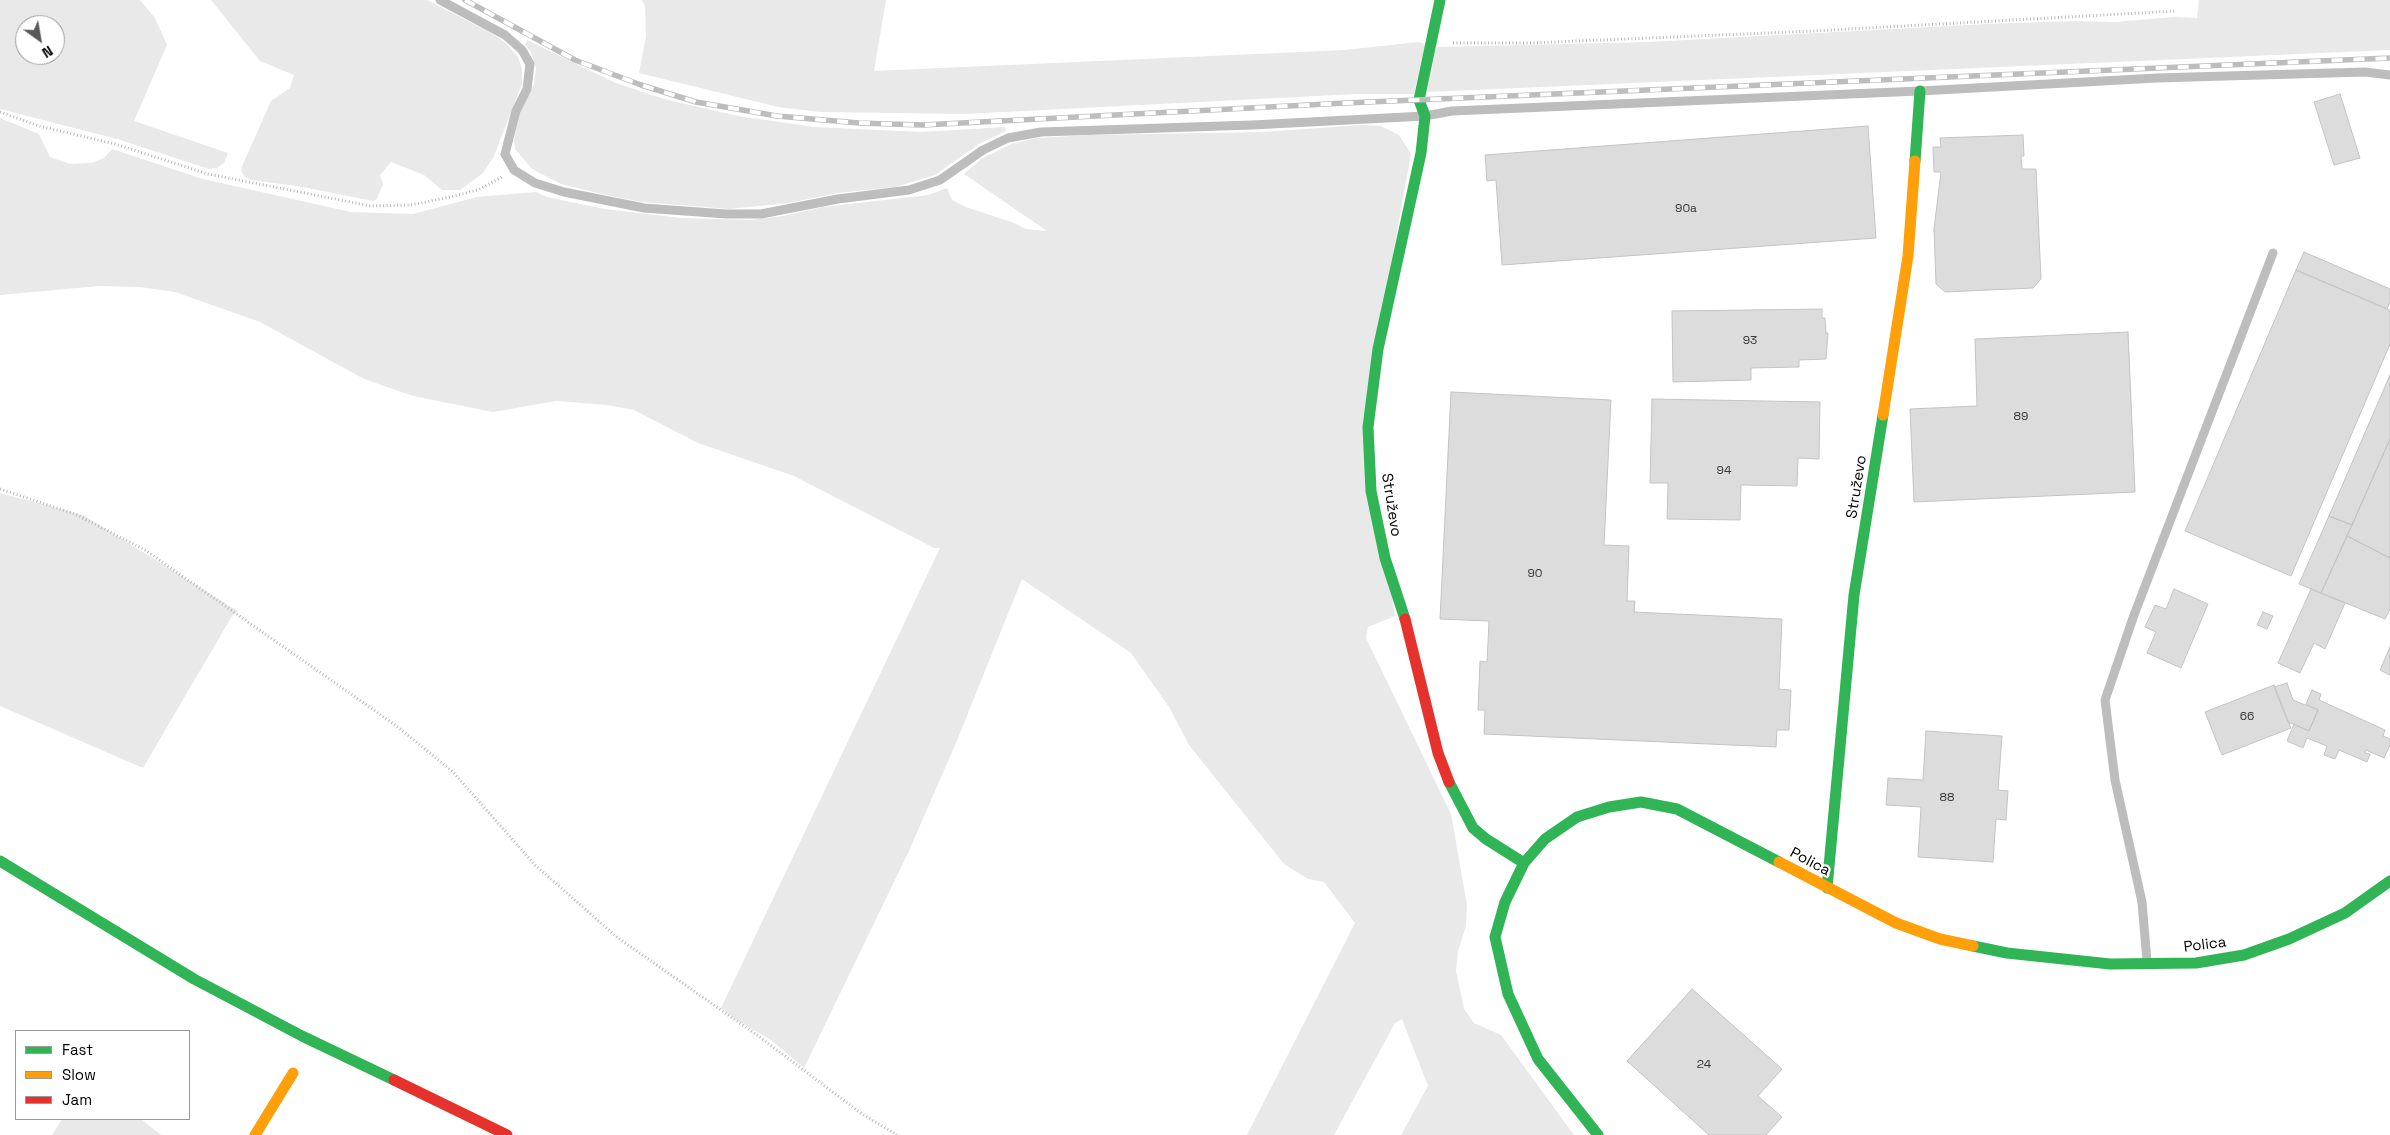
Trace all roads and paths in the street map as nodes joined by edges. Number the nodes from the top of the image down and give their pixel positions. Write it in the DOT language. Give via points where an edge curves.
graph roads {
  1 [pos="440,0"];
  2 [pos="1440,0"];
  3 [pos="2176,11"];
  4 [pos="1430,42"];
  5 [pos="2390,76"];
  6 [pos="1920,91"];
  7 [pos="0,112"];
  8 [pos="1425,116"];
  9 [pos="514,170"];
  10 [pos="2273,253"];
  11 [pos="0,489"];
  12 [pos="0,860"];
  13 [pos="1524,863"];
  14 [pos="2390,881"];
  15 [pos="1826,888"];
  16 [pos="2147,964"];
  17 [pos="293,1073"];
  18 [pos="255,1135"];
  19 [pos="507,1135"];
  20 [pos="897,1135"];
  21 [pos="1598,1135"];
  1 -- 9 [label="lane" via="505,35 522,50 530,64 528,89 516,112 505,154"];
  2 -- 4 [label="street, Struževo"];
  3 -- 4 [label="path" via="1804,31 1530,42"];
  4 -- 8 [label="street, Struževo" via="1419,100"];
  5 -- 6 [label="lane" via="2365,72 2288,73"];
  6 -- 8 [label="lane" via="1452,111"];
  6 -- 15 [label="street, Struževo" via="1908,256 1854,595"];
  7 -- 9 [label="path" via="208,174 371,206 411,205 478,190"];
  8 -- 9 [label="lane" via="1041,132 1008,138 983,150 940,180 909,190 838,199 762,214 644,208 564,192 536,183"];
  8 -- 13 [label="street, Struževo" via="1421,153 1378,349 1368,427 1372,491 1385,558 1410,633 1438,753 1452,789 1473,828"];
  10 -- 16 [label="lane" via="2104,700 2116,780 2142,902"];
  11 -- 20 [label="path" via="75,514 145,550 398,727 453,772 535,866 618,938 757,1035 862,1114"];
  12 -- 19 [label="street" via="202,983 302,1036"];
  13 -- 15 [label="street, Polica" via="1545,839 1576,817 1641,802 1677,809"];
  13 -- 21 [label="street, Polica" via="1505,902 1495,937 1508,994 1538,1059"];
  14 -- 16 [label="street, Polica" via="2345,913 2289,939 2244,955 2196,963"];
  15 -- 16 [label="street, Polica" via="1896,923 1940,939 2007,953 2110,964"];
  17 -- 18 [label="street"];
}
